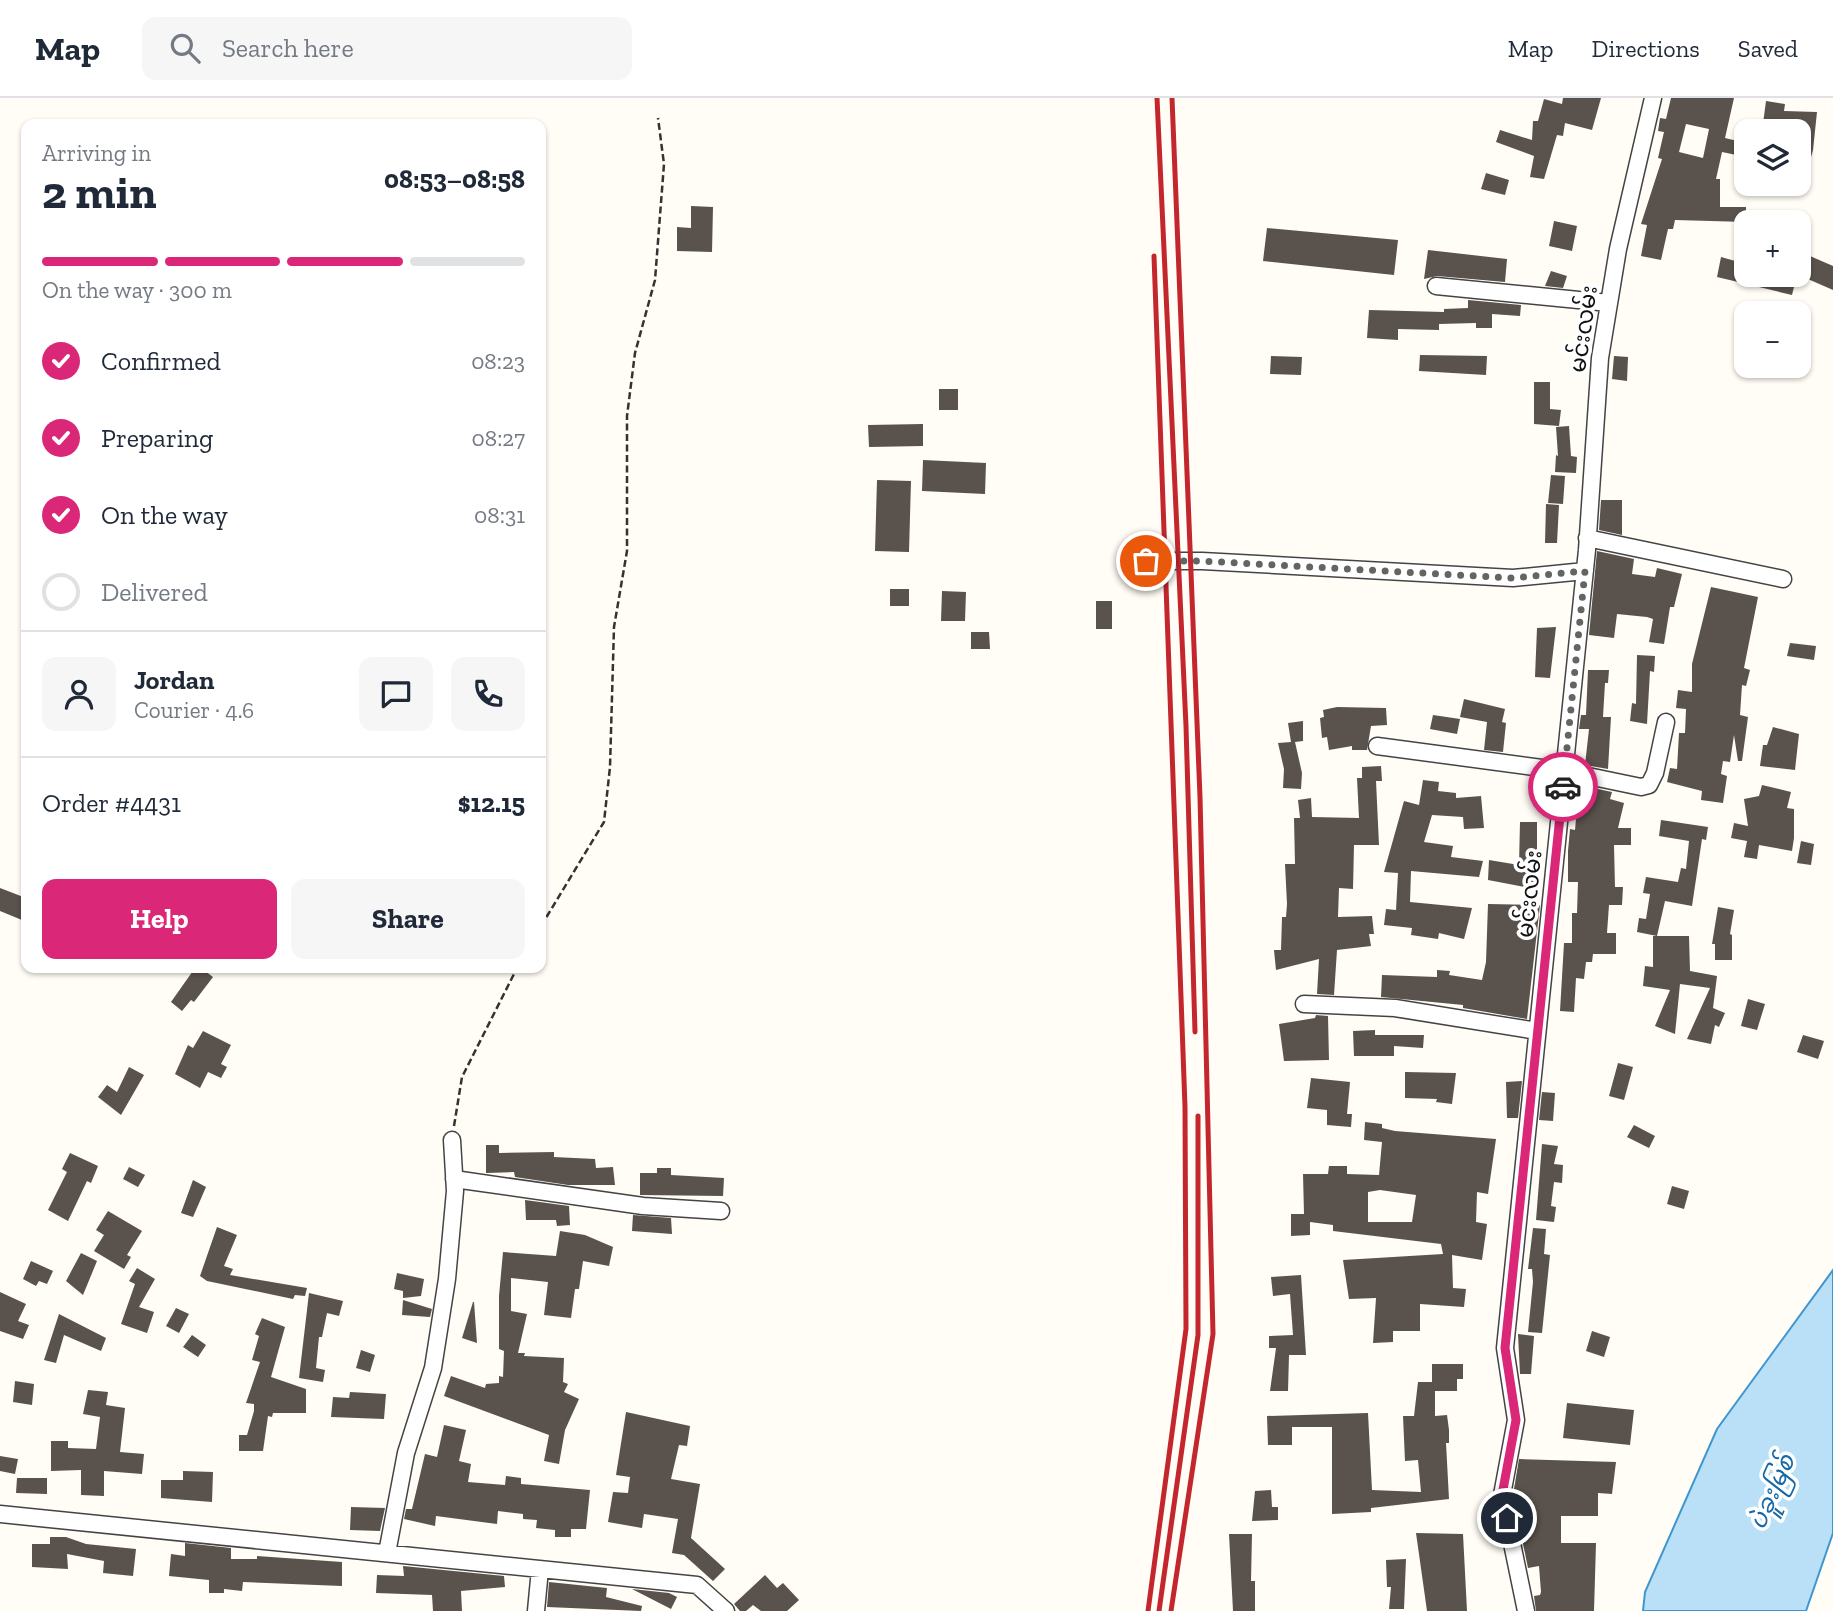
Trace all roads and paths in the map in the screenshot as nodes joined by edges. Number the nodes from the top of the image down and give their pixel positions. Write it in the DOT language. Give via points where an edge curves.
graph roads {
  1 [pos="1653,98"];
  2 [pos="658,118"];
  3 [pos="1436,286"];
  4 [pos="1609,303"];
  5 [pos="1587,538"];
  6 [pos="1127,561"];
  7 [pos="1585,571"];
  8 [pos="1783,579"];
  9 [pos="1666,722"];
  10 [pos="1377,746"];
  11 [pos="1564,771"];
  12 [pos="546,918"];
  13 [pos="514,973"];
  14 [pos="1304,1003"];
  15 [pos="1537,1031"];
  16 [pos="452,1140"];
  17 [pos="454,1179"];
  18 [pos="721,1211"];
  19 [pos="0,1514"];
  20 [pos="387,1553"];
  21 [pos="540,1569"];
  22 [pos="536,1611"];
  23 [pos="726,1611"];
  24 [pos="1526,1611"];
  1 -- 4 [label="street, မင်းလမ်း"];
  2 -- 12 [label="path" via="664,164 655,280 635,353 627,416 627,551 614,627 604,822"];
  3 -- 4 [label="street"];
  4 -- 5 [label="street, မင်းလမ်း" via="1600,358"];
  5 -- 7 [label="street, မင်းလမ်း"];
  5 -- 8 [label="street"];
  6 -- 7 [label="street" via="1513,578"];
  7 -- 11 [label="street, မင်းလမ်း"];
  9 -- 11 [label="street" via="1649,785"];
  10 -- 11 [label="street"];
  11 -- 15 [label="street, မင်းလမ်း"];
  13 -- 16 [label="path" via="462,1077"];
  14 -- 15 [label="street" via="1395,1008"];
  15 -- 24 [label="street, မင်းလမ်း" via="1505,1348 1516,1420 1502,1495"];
  16 -- 17 [label="street"];
  17 -- 18 [label="street" via="643,1206"];
  17 -- 20 [label="street" via="447,1279 433,1368 406,1453"];
  19 -- 20 [label="street"];
  20 -- 21 [label="street"];
  21 -- 22 [label="street"];
  21 -- 23 [label="street" via="697,1585"];
}
